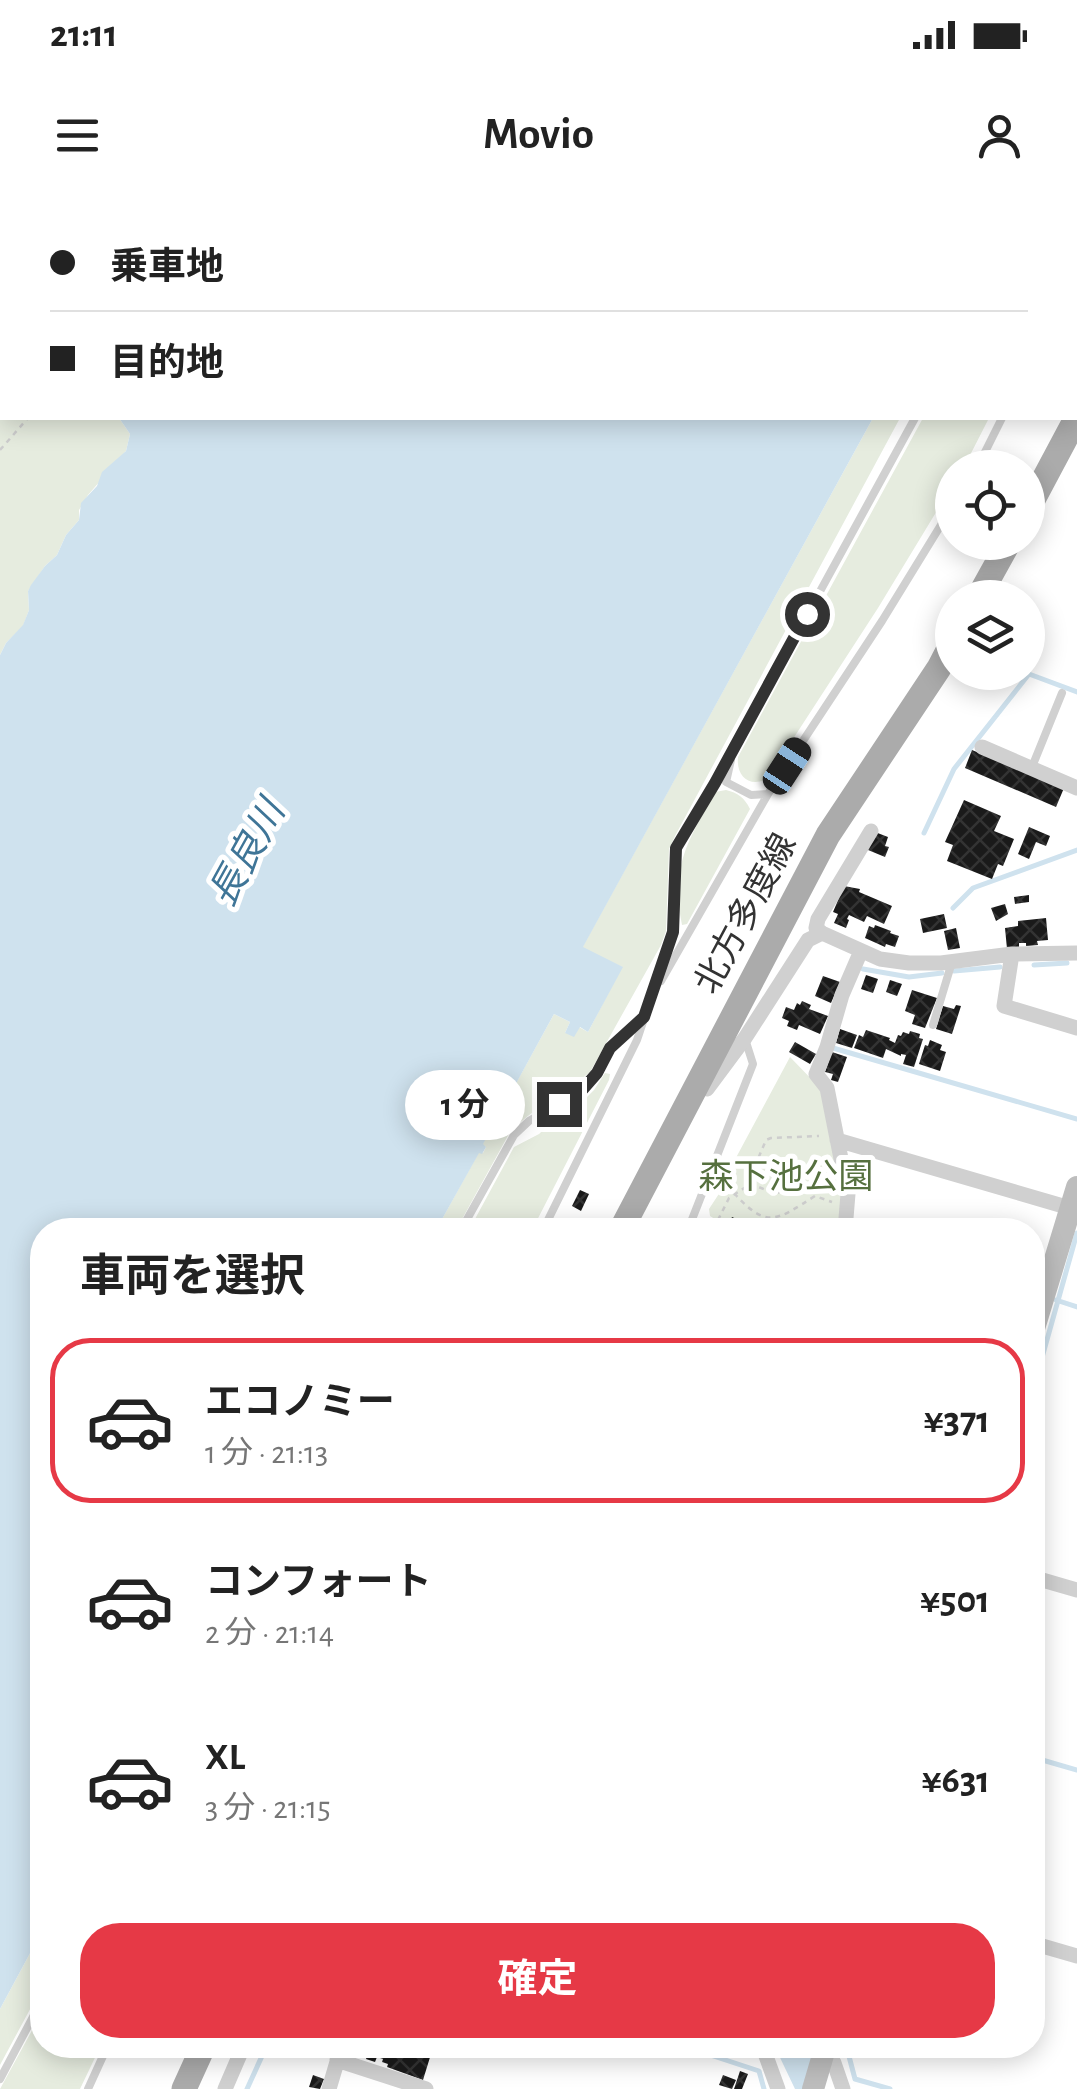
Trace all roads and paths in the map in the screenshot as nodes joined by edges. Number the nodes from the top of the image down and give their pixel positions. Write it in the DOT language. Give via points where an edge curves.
graph roads {
  1 [pos="26,420"];
  2 [pos="914,420"];
  3 [pos="1001,420"];
  4 [pos="1075,420"];
  5 [pos="1077,427"];
  6 [pos="0,450"];
  7 [pos="987,450"];
  8 [pos="1054,461"];
  9 [pos="1045,478"];
  10 [pos="935,534"];
  11 [pos="935,674"];
  12 [pos="1062,693"];
  13 [pos="735,746"];
  14 [pos="982,748"];
  15 [pos="1031,769"];
  16 [pos="1077,788"];
  17 [pos="768,794"];
  18 [pos="871,831"];
  19 [pos="822,934"];
  20 [pos="861,952"];
  21 [pos="1077,953"];
  22 [pos="1012,954"];
  23 [pos="952,962"];
  24 [pos="651,998"];
  25 [pos="644,1017"];
  26 [pos="932,1025"];
  27 [pos="1077,1028"];
  28 [pos="744,1038"];
  29 [pos="836,1137"];
  30 [pos="654,1164"];
  31 [pos="770,1171"];
  32 [pos="753,1183"];
  33 [pos="734,1194"];
  34 [pos="1075,1202"];
  35 [pos="846,1206"];
  36 [pos="468,1218"];
  37 [pos="549,1218"];
  38 [pos="627,1218"];
  39 [pos="694,1218"];
  40 [pos="718,1218"];
  41 [pos="846,1218"];
  42 [pos="1045,1289"];
  43 [pos="1045,1581"];
  44 [pos="1077,1590"];
  45 [pos="1045,1947"];
  46 [pos="1077,1956"];
  47 [pos="30,2023"];
  48 [pos="102,2058"];
  49 [pos="198,2058"];
  50 [pos="238,2058"];
  51 [pos="338,2058"];
  52 [pos="352,2058"];
  53 [pos="767,2058"];
  54 [pos="822,2058"];
  55 [pos="831,2058"];
  56 [pos="0,2079"];
  57 [pos="88,2089"];
  58 [pos="184,2089"];
  59 [pos="225,2089"];
  60 [pos="329,2089"];
  61 [pos="426,2089"];
  62 [pos="778,2089"];
  63 [pos="813,2089"];
  64 [pos="843,2089"];
  1 -- 6 [label="path"];
  2 -- 13 [label="lane"];
  3 -- 7 [label="lane"];
  4 -- 8 [label="main road"];
  5 -- 8 [label="street"];
  8 -- 9 [label="main road"];
  10 -- 17 [label="lane"];
  11 -- 30 [label="main road, 北方多度線" via="828,835"];
  12 -- 15 [label="lane"];
  13 -- 17 [label="lane" via="726,782 751,795"];
  13 -- 24 [label="lane" via="676,848 673,932"];
  14 -- 15 [label="street"];
  15 -- 16 [label="street"];
  17 -- 24 [label="lane"];
  18 -- 19 [label="street" via="818,919"];
  19 -- 20 [label="street"];
  19 -- 28 [label="street" via="808,940"];
  20 -- 23 [label="street" via="908,963"];
  20 -- 29 [label="street" via="816,1074 827,1088"];
  21 -- 22 [label="street"];
  22 -- 23 [label="street"];
  22 -- 27 [label="street" via="1004,1006"];
  23 -- 26 [label="lane"];
  24 -- 25 [label="lane"];
  25 -- 36 [label="lane" via="610,1048 583,1089 514,1136"];
  25 -- 37 [label="lane"];
  28 -- 30 [label="street"];
  28 -- 39 [label="lane" via="752,1064"];
  29 -- 32 [label="path" via="766,1140"];
  29 -- 34 [label="street"];
  29 -- 35 [label="street"];
  30 -- 38 [label="main road, 北方多度線"];
  31 -- 32 [label="path" via="776,1161 786,1166 781,1191"];
  32 -- 33 [label="path"];
  33 -- 35 [label="path" via="763,1218 785,1214 814,1196"];
  33 -- 40 [label="path"];
  34 -- 42 [label="street"];
  35 -- 41 [label="street"];
  43 -- 44 [label="street"];
  45 -- 46 [label="street"];
  47 -- 56 [label="lane"];
  48 -- 57 [label="lane"];
  49 -- 58 [label="main road"];
  50 -- 59 [label="street"];
  51 -- 60 [label="street"];
  52 -- 61 [label="street"];
  53 -- 62 [label="street"];
  54 -- 63 [label="street"];
  55 -- 64 [label="street"];
}
